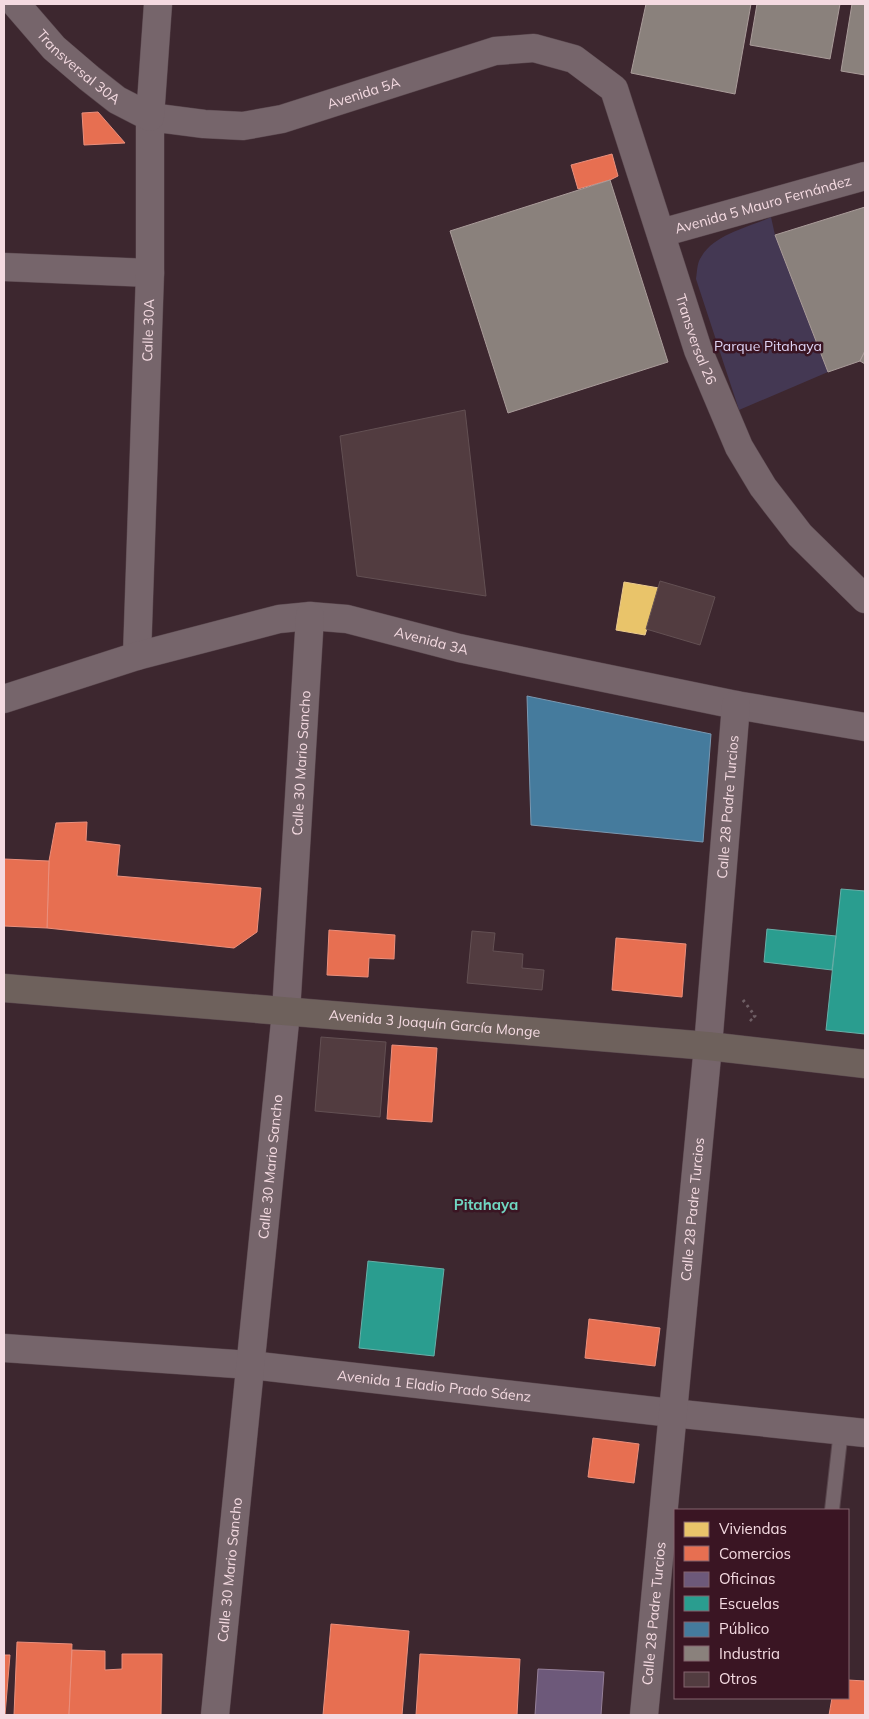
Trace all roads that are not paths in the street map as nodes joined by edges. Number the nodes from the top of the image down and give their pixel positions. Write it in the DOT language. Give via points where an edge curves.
graph roads {
  1 [pos="16,4"];
  2 [pos="158,4"];
  3 [pos="574,59"];
  4 [pos="150,117"];
  5 [pos="865,176"];
  6 [pos="661,233"];
  7 [pos="4,267"];
  8 [pos="150,273"];
  9 [pos="865,599"];
  10 [pos="310,616"];
  11 [pos="137,656"];
  12 [pos="4,700"];
  13 [pos="736,705"];
  14 [pos="865,727"];
  15 [pos="4,988"];
  16 [pos="286,1012"];
  17 [pos="708,1046"];
  18 [pos="865,1064"];
  19 [pos="4,1348"];
  20 [pos="250,1364"];
  21 [pos="672,1413"];
  22 [pos="853,1432"];
  23 [pos="832,1509"];
  24 [pos="668,1531"];
  25 [pos="215,1715"];
  26 [pos="644,1715"];
  1 -- 4 [label="street, Transversal 30A" via="54,48 89,78 117,100"];
  2 -- 4 [label="street, Calle 30A"];
  3 -- 4 [label="street, Avenida 5A" via="534,48 495,51 282,118 243,126"];
  3 -- 6 [label="street, Transversal 26" via="614,88"];
  4 -- 8 [label="street, Calle 30A"];
  5 -- 6 [label="street, Avenida 5 Mauro Fernández"];
  6 -- 9 [label="street, Transversal 26" via="698,350 739,447 763,487 800,535"];
  7 -- 8 [label="street"];
  8 -- 11 [label="street, Calle 30A"];
  10 -- 11 [label="street, Avenida 3A" via="279,619"];
  10 -- 13 [label="street, Avenida 3A" via="347,619 459,648"];
  10 -- 16 [label="street, Calle 30 Mario Sancho"];
  11 -- 12 [label="street, Avenida 3A"];
  13 -- 14 [label="street, Avenida 3A"];
  13 -- 17 [label="street, Calle 28 Padre Turcios"];
  15 -- 16 [label="highway, Avenida 3 Joaquín García Monge"];
  16 -- 17 [label="highway, Avenida 3 Joaquín García Monge"];
  16 -- 20 [label="street, Calle 30 Mario Sancho"];
  17 -- 18 [label="highway, Avenida 3 Joaquín García Monge"];
  17 -- 21 [label="street, Calle 28 Padre Turcios"];
  19 -- 20 [label="street, Avenida 1 Eladio Prado Sáenz"];
  20 -- 21 [label="street, Avenida 1 Eladio Prado Sáenz"];
  20 -- 25 [label="street, Calle 30 Mario Sancho"];
  21 -- 22 [label="street, Avenida 1 Eladio Prado Sáenz"];
  21 -- 24 [label="street, Calle 28 Padre Turcios"];
  22 -- 23 [label="lane"];
  24 -- 26 [label="street, Calle 28 Padre Turcios"];
}
